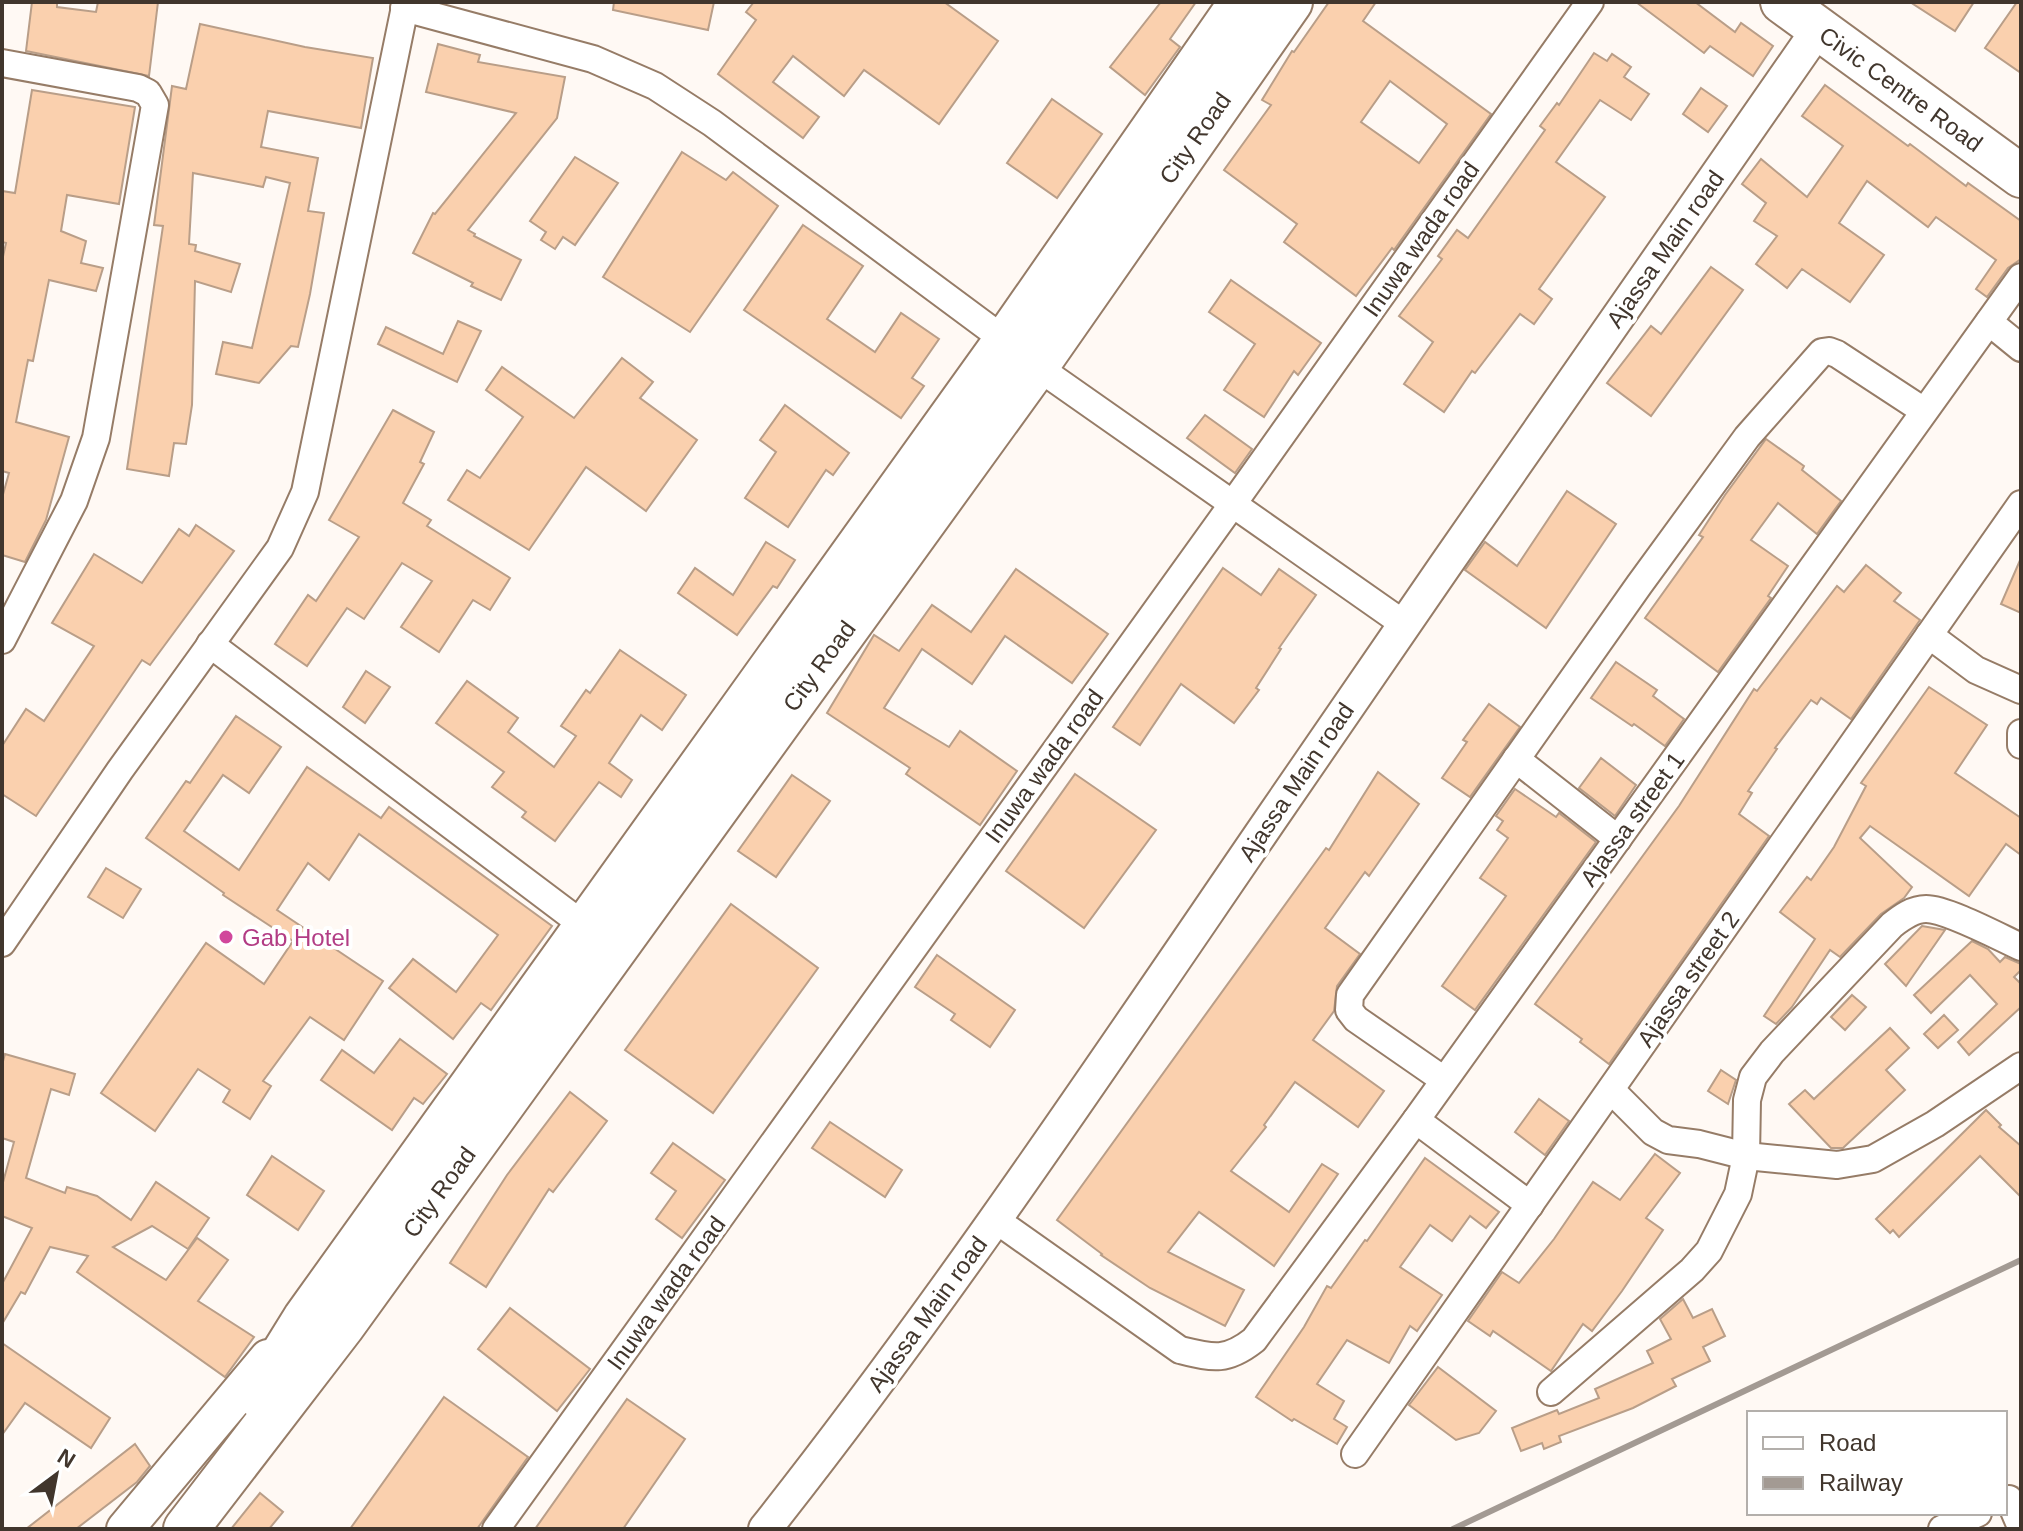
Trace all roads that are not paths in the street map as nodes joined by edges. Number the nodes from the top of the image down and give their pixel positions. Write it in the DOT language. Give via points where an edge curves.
graph roads {
  1 [pos="1242,2"];
  2 [pos="1290,2"];
  3 [pos="1590,2"];
  4 [pos="1782,2"];
  5 [pos="405,5"];
  6 [pos="1823,15"];
  7 [pos="2,63"];
  8 [pos="2021,143"];
  9 [pos="2021,176"];
  10 [pos="2021,277"];
  11 [pos="1989,322"];
  12 [pos="2021,348"];
  13 [pos="1021,353"];
  14 [pos="1924,411"];
  15 [pos="2021,504"];
  16 [pos="1232,505"];
  17 [pos="1404,624"];
  18 [pos="1929,635"];
  19 [pos="2,640"];
  20 [pos="210,644"];
  21 [pos="2021,690"];
  22 [pos="2021,733"];
  23 [pos="2021,745"];
  24 [pos="1516,759"];
  25 [pos="1618,839"];
  26 [pos="586,927"];
  27 [pos="2,943"];
  28 [pos="2021,947"];
  29 [pos="2021,1066"];
  30 [pos="1444,1080"];
  31 [pos="1611,1090"];
  32 [pos="1416,1120"];
  33 [pos="1746,1156"];
  34 [pos="1530,1205"];
  35 [pos="996,1220"];
  36 [pos="324,1323"];
  37 [pos="1551,1392"];
  38 [pos="272,1396"];
  39 [pos="1355,1454"];
  40 [pos="2012,1497"];
  41 [pos="1974,1515"];
  42 [pos="2021,1527"];
  43 [pos="125,1529"];
  44 [pos="158,1529"];
  45 [pos="186,1529"];
  46 [pos="208,1529"];
  47 [pos="496,1529"];
  48 [pos="765,1529"];
  49 [pos="1942,1529"];
  1 -- 13 [label="highway, City Road"];
  2 -- 13 [label="highway, City Road"];
  3 -- 16 [label="street, Inuwa wada road"];
  4 -- 6 [label="main road, Civic Centre Road"];
  5 -- 13 [label="street" via="593,59 655,86"];
  5 -- 20 [label="street" via="305,492 280,548"];
  6 -- 8 [label="main road, Civic Centre Road"];
  6 -- 9 [label="main road, Civic Centre Road"];
  6 -- 17 [label="street, Ajassa Main road"];
  7 -- 19 [label="street" via="138,88 155,105 96,438 74,501"];
  10 -- 11 [label="street, Ajassa street 1"];
  11 -- 12 [label="street"];
  11 -- 14 [label="street, Ajassa street 1"];
  13 -- 16 [label="street"];
  13 -- 26 [label="highway, City Road"];
  13 -- 36 [label="highway, City Road"];
  14 -- 24 [label="street" via="1837,354 1822,352 1747,437"];
  14 -- 25 [label="street, Ajassa street 1"];
  15 -- 18 [label="street, Ajassa street 2"];
  16 -- 17 [label="street"];
  16 -- 47 [label="street, Inuwa wada road"];
  17 -- 35 [label="street, Ajassa Main road"];
  18 -- 21 [label="street" via="1976,670"];
  18 -- 31 [label="street, Ajassa street 2"];
  20 -- 26 [label="street"];
  20 -- 27 [label="street"];
  22 -- 23 [label="street"];
  24 -- 25 [label="street"];
  24 -- 30 [label="street" via="1348,1002 1356,1019"];
  25 -- 30 [label="street, Ajassa street 1"];
  26 -- 36 [label="highway, City Road"];
  28 -- 33 [label="street" via="1938,910 1906,914 1753,1077"];
  29 -- 33 [label="street" via="1873,1159 1837,1165"];
  30 -- 32 [label="street, Ajassa street 1"];
  31 -- 33 [label="street" via="1668,1140"];
  31 -- 34 [label="street, Ajassa street 2"];
  32 -- 34 [label="street"];
  32 -- 35 [label="street, Ajassa street 1" via="1254,1340 1235,1355 1212,1358 1180,1350"];
  33 -- 37 [label="street" via="1738,1194 1709,1251"];
  34 -- 39 [label="street, Ajassa street 2"];
  35 -- 48 [label="street, Ajassa Main road"];
  36 -- 38 [label="highway, City Road"];
  36 -- 43 [label="main road, City Road" via="269,1357"];
  36 -- 46 [label="main road, City Road" via="288,1426"];
  38 -- 44 [label="highway"];
  38 -- 45 [label="highway"];
  40 -- 42 [label="street"];
  41 -- 49 [label="street"];
}
